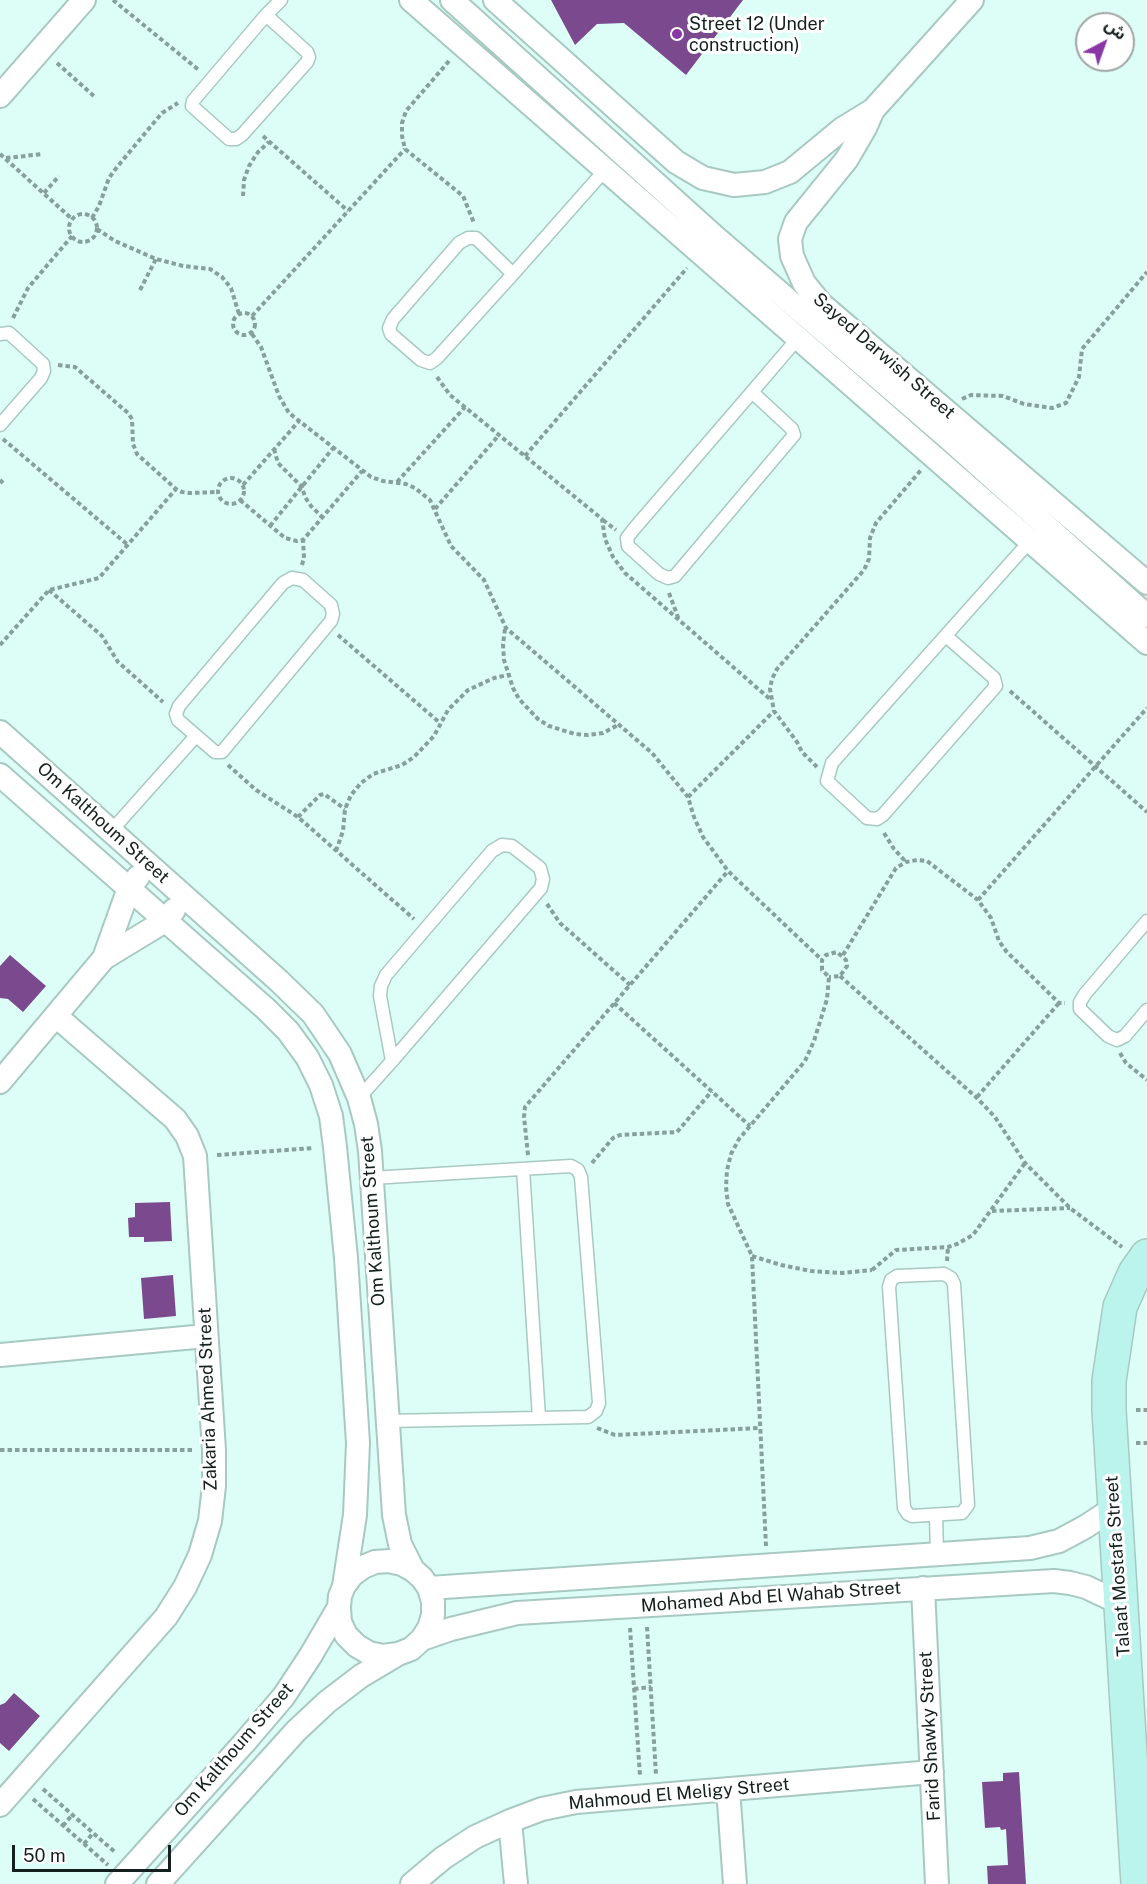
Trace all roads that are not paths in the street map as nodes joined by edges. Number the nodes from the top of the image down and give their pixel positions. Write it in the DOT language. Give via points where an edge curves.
graph roads {
  1 [pos="84,0"];
  2 [pos="281,0"];
  3 [pos="411,0"];
  4 [pos="452,0"];
  5 [pos="495,0"];
  6 [pos="972,0"];
  7 [pos="266,15"];
  8 [pos="515,57"];
  9 [pos="497,75"];
  10 [pos="0,96"];
  11 [pos="873,110"];
  12 [pos="605,170"];
  13 [pos="707,245"];
  14 [pos="513,274"];
  15 [pos="5,333"];
  16 [pos="798,338"];
  17 [pos="752,392"];
  18 [pos="0,425"];
  19 [pos="948,438"];
  20 [pos="933,456"];
  21 [pos="1030,541"];
  22 [pos="1147,583"];
  23 [pos="1147,616"];
  24 [pos="946,636"];
  25 [pos="1147,643"];
  26 [pos="0,732"];
  27 [pos="195,737"];
  28 [pos="0,775"];
  29 [pos="10,795"];
  30 [pos="112,830"];
  31 [pos="149,865"];
  32 [pos="129,888"];
  33 [pos="185,897"];
  34 [pos="165,921"];
  35 [pos="1147,921"];
  36 [pos="104,958"];
  37 [pos="1147,1011"];
  38 [pos="56,1016"];
  39 [pos="392,1061"];
  40 [pos="0,1082"];
  41 [pos="359,1098"];
  42 [pos="526,1168"];
  43 [pos="371,1178"];
  44 [pos="1145,1259"];
  45 [pos="206,1336"];
  46 [pos="0,1355"];
  47 [pos="539,1418"];
  48 [pos="387,1422"];
  49 [pos="1114,1508"];
  50 [pos="936,1515"];
  51 [pos="937,1554"];
  52 [pos="413,1570"];
  53 [pos="344,1586"];
  54 [pos="429,1588"];
  55 [pos="922,1588"];
  56 [pos="1120,1604"];
  57 [pos="339,1607"];
  58 [pos="422,1639"];
  59 [pos="398,1654"];
  60 [pos="932,1772"];
  61 [pos="728,1788"];
  62 [pos="1,1803"];
  63 [pos="510,1821"];
  64 [pos="124,1876"];
  65 [pos="158,1884"];
  66 [pos="412,1884"];
  67 [pos="516,1884"];
  68 [pos="735,1884"];
  69 [pos="937,1884"];
  70 [pos="1138,1884"];
  1 -- 10 [label="street"];
  2 -- 7 [label="lane"];
  3 -- 9 [label="street"];
  4 -- 8 [label="street, Sayed Darwish Street"];
  5 -- 11 [label="street" via="676,162 718,183 749,185 778,178"];
  6 -- 11 [label="street"];
  7 -- 7 [label="lane" via="193,101 192,106 229,139 236,140 308,62 307,52"];
  8 -- 9 [label="street"];
  8 -- 13 [label="street, Sayed Darwish Street"];
  9 -- 12 [label="street"];
  11 -- 22 [label="street, Sayed Darwish Street" via="847,159 796,222 790,239 792,256 804,283 816,299"];
  12 -- 13 [label="street"];
  12 -- 14 [label="lane"];
  13 -- 16 [label="street"];
  13 -- 19 [label="street, Sayed Darwish Street"];
  14 -- 14 [label="lane" via="476,238 468,238 459,243 393,319 391,334 430,363"];
  15 -- 18 [label="lane" via="43,364 44,371"];
  16 -- 17 [label="lane"];
  16 -- 20 [label="street"];
  17 -- 17 [label="lane" via="627,538 628,546 659,574 675,576 794,435"];
  19 -- 20 [label="street"];
  19 -- 23 [label="street, Sayed Darwish Street"];
  20 -- 21 [label="street"];
  21 -- 24 [label="lane"];
  21 -- 25 [label="street"];
  24 -- 24 [label="lane" via="994,678 996,686 883,815 867,818 827,781 828,772"];
  26 -- 30 [label="street, Om Kalthoum Street"];
  27 -- 27 [label="lane" via="177,720 179,706 284,583 292,578 303,580 331,605 333,614 326,625 222,752 215,752"];
  27 -- 30 [label="lane"];
  28 -- 29 [label="street, Om Kalthoum Street"];
  29 -- 32 [label="street, Om Kalthoum Street"];
  30 -- 31 [label="street, Om Kalthoum Street"];
  31 -- 32 [label="street"];
  31 -- 33 [label="street, Om Kalthoum Street"];
  32 -- 34 [label="street, Om Kalthoum Street"];
  32 -- 36 [label="street"];
  33 -- 34 [label="street"];
  33 -- 41 [label="street, Om Kalthoum Street" via="313,1014 340,1054"];
  34 -- 36 [label="street"];
  34 -- 53 [label="street, Om Kalthoum Street" via="266,1009 294,1040 321,1085 331,1116 346,1258 358,1443 355,1515"];
  35 -- 37 [label="lane" via="1080,1002 1080,1009 1108,1036 1118,1040"];
  36 -- 38 [label="street"];
  38 -- 40 [label="street"];
  38 -- 45 [label="street, Zakaria Ahmed Street" via="175,1119 187,1136 195,1156"];
  39 -- 39 [label="lane" via="541,888 540,868 512,846 502,845 492,852 386,975 380,996"];
  39 -- 41 [label="lane"];
  41 -- 43 [label="street, Om Kalthoum Street" via="366,1124"];
  42 -- 43 [label="lane"];
  42 -- 47 [label="lane"];
  42 -- 47 [label="lane" via="571,1166 581,1177 599,1403 588,1417"];
  43 -- 48 [label="street, Om Kalthoum Street"];
  44 -- 49 [label="street, Talaat Mostafa Street" via="1120,1307 1109,1381"];
  45 -- 46 [label="street"];
  45 -- 62 [label="street, Zakaria Ahmed Street" via="214,1486 210,1521 200,1555 166,1617"];
  47 -- 48 [label="lane"];
  48 -- 52 [label="street, Om Kalthoum Street" via="394,1515 400,1544"];
  49 -- 51 [label="street, Mohamed Abd El Wahab Street" via="1059,1541 1030,1548"];
  49 -- 56 [label="street, Talaat Mostafa Street"];
  50 -- 50 [label="lane" via="962,1513 968,1505 954,1284 945,1274 897,1276 889,1287 904,1508 912,1516"];
  50 -- 51 [label="lane"];
  51 -- 54 [label="street, Mohamed Abd El Wahab Street"];
  52 -- 53 [label="street" via="389,1561 375,1562 352,1575"];
  52 -- 54 [label="street"];
  53 -- 57 [label="street"];
  54 -- 58 [label="street" via="433,1615"];
  55 -- 56 [label="street, Mohamed Abd El Wahab Street" via="1054,1581 1086,1587"];
  55 -- 58 [label="street, Mohamed Abd El Wahab Street" via="517,1613"];
  55 -- 60 [label="street, Farid Shawky Street"];
  56 -- 70 [label="street, Talaat Mostafa Street"];
  57 -- 59 [label="street" via="340,1622 357,1646 383,1656"];
  57 -- 64 [label="street, Om Kalthoum Street" via="284,1696"];
  58 -- 59 [label="street"];
  59 -- 65 [label="street, Om Kalthoum Street" via="327,1702 296,1731"];
  60 -- 61 [label="street, Mahmoud El Meligy Street"];
  60 -- 69 [label="street, Farid Shawky Street"];
  61 -- 63 [label="street, Mahmoud El Meligy Street" via="576,1802"];
  61 -- 68 [label="street"];
  63 -- 66 [label="street, Mahmoud El Meligy Street" via="475,1837"];
  63 -- 67 [label="street"];
}
